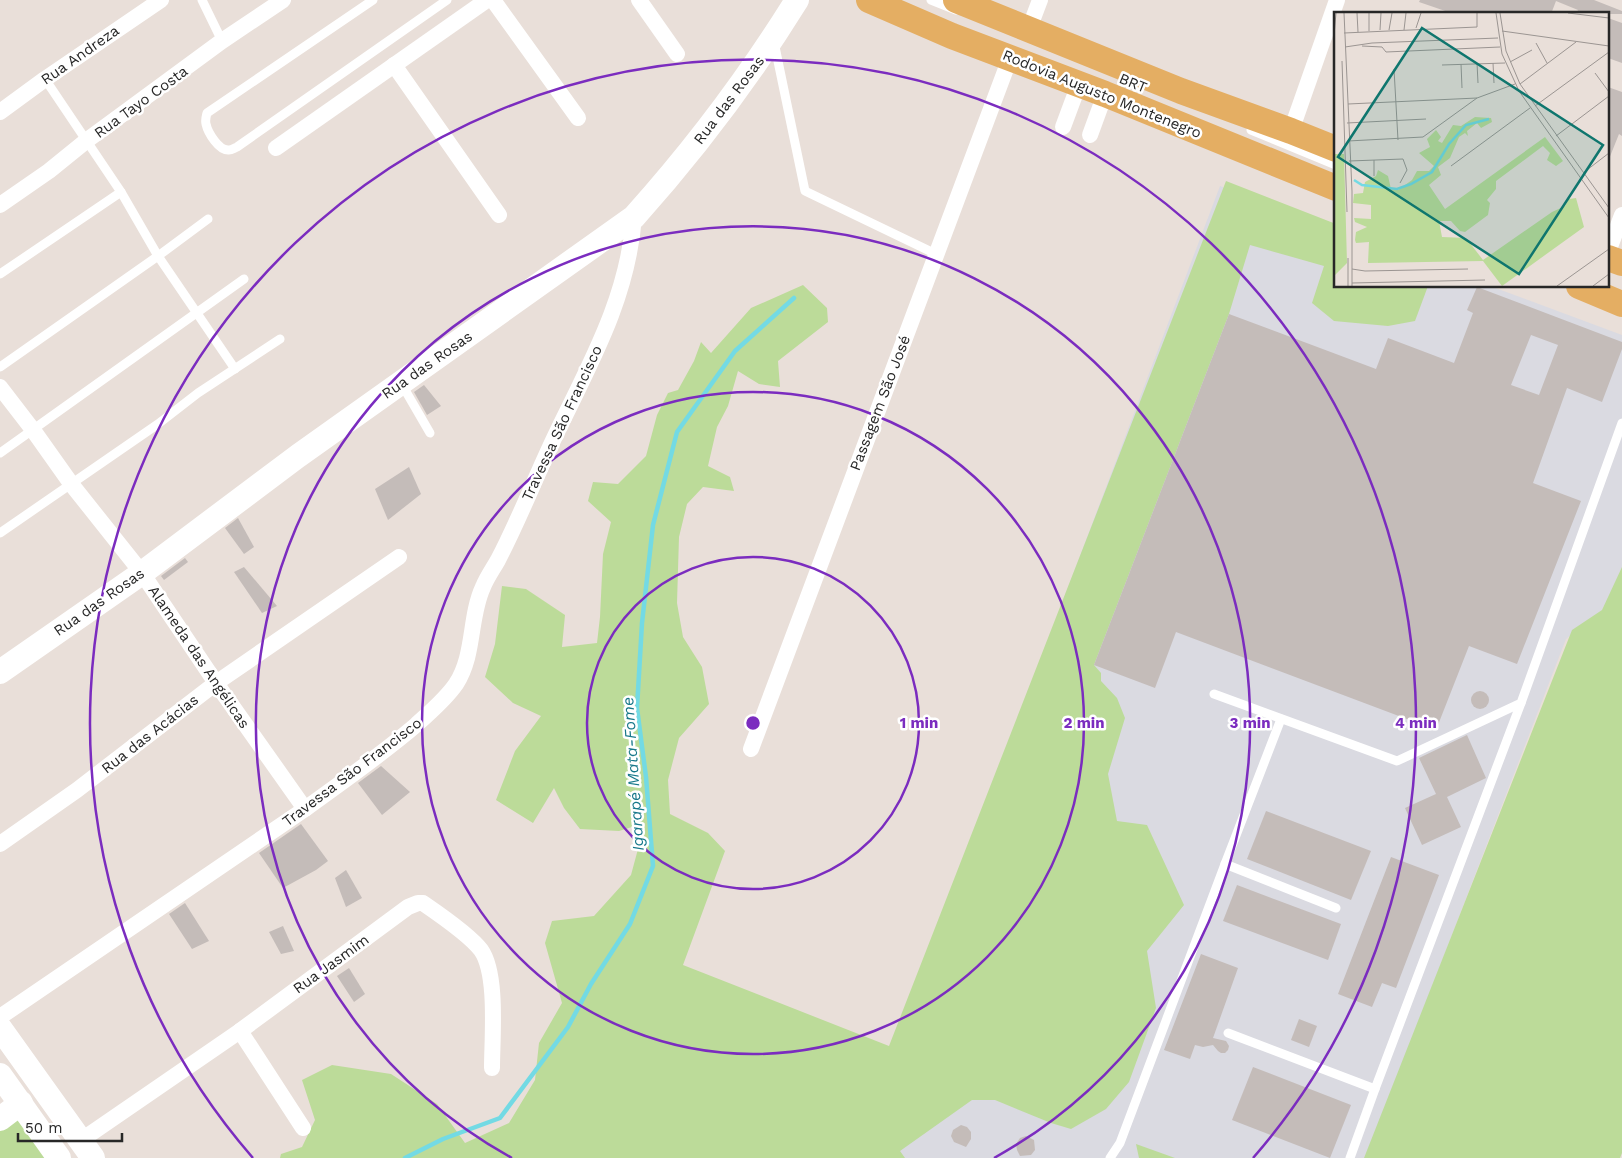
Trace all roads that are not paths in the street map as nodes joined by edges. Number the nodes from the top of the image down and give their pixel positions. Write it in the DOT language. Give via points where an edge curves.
graph roads {
  1 [pos="161,0"];
  2 [pos="202,0"];
  3 [pos="283,0"];
  4 [pos="373,0"];
  5 [pos="446,0"];
  6 [pos="486,0"];
  7 [pos="493,0"];
  8 [pos="639,0"];
  9 [pos="797,0"];
  10 [pos="869,0"];
  11 [pos="931,0"];
  12 [pos="1040,0"];
  13 [pos="1337,0"];
  14 [pos="964,8"];
  15 [pos="1029,29"];
  16 [pos="773,39"];
  17 [pos="222,41"];
  18 [pos="677,54"];
  19 [pos="1010,58"];
  20 [pos="394,65"];
  21 [pos="45,79"];
  22 [pos="1079,84"];
  23 [pos="1105,94"];
  24 [pos="0,112"];
  25 [pos="578,118"];
  26 [pos="1242,126"];
  27 [pos="1063,127"];
  28 [pos="1291,131"];
  29 [pos="1090,135"];
  30 [pos="86,141"];
  31 [pos="276,148"];
  32 [pos="1334,148"];
  33 [pos="1334,164"];
  34 [pos="1334,187"];
  35 [pos="121,192"];
  36 [pos="0,205"];
  37 [pos="499,214"];
  38 [pos="1622,215"];
  39 [pos="634,218"];
  40 [pos="208,219"];
  41 [pos="1610,247"];
  42 [pos="936,254"];
  43 [pos="158,256"];
  44 [pos="1610,259"];
  45 [pos="1622,263"];
  46 [pos="0,274"];
  47 [pos="244,280"];
  48 [pos="1584,288"];
  49 [pos="1622,304"];
  50 [pos="197,312"];
  51 [pos="280,339"];
  52 [pos="0,367"];
  53 [pos="235,369"];
  54 [pos="401,383"];
  55 [pos="0,388"];
  56 [pos="1622,423"];
  57 [pos="33,430"];
  58 [pos="430,433"];
  59 [pos="0,453"];
  60 [pos="72,485"];
  61 [pos="0,533"];
  62 [pos="399,557"];
  63 [pos="142,573"];
  64 [pos="0,672"];
  65 [pos="216,683"];
  66 [pos="1214,694"];
  67 [pos="1521,703"];
  68 [pos="1281,719"];
  69 [pos="750,749"];
  70 [pos="305,809"];
  71 [pos="0,844"];
  72 [pos="1225,864"];
  73 [pos="1336,908"];
  74 [pos="0,1017"];
  75 [pos="0,1028"];
  76 [pos="240,1031"];
  77 [pos="1228,1033"];
  78 [pos="492,1068"];
  79 [pos="0,1075"];
  80 [pos="1375,1089"];
  81 [pos="20,1104"];
  82 [pos="0,1118"];
  83 [pos="303,1128"];
  84 [pos="87,1149"];
  85 [pos="59,1158"];
  86 [pos="1110,1158"];
  87 [pos="1350,1158"];
  1 -- 21 [label="street, Rua Andreza"];
  2 -- 17 [label="lane"];
  3 -- 17 [label="street, Rua Tayo Costa"];
  4 -- 5 [label="lane" via="207,112 206,127 217,144 229,150 237,147"];
  6 -- 20 [label="street"];
  7 -- 25 [label="street"];
  8 -- 18 [label="street"];
  9 -- 16 [label="street, Rua das Rosas"];
  10 -- 19 [label="main road, Rodovia Augusto Montenegro"];
  11 -- 14 [label="lane"];
  12 -- 15 [label="street"];
  13 -- 28 [label="street"];
  14 -- 15 [label="main road"];
  15 -- 28 [label="main road" via="1181,91"];
  16 -- 39 [label="street, Rua das Rosas" via="721,113"];
  16 -- 42 [label="lane" via="805,191"];
  17 -- 30 [label="street, Rua Tayo Costa"];
  19 -- 22 [label="main road, Rodovia Augusto Montenegro"];
  19 -- 42 [label="street, Passagem São José"];
  20 -- 31 [label="street"];
  20 -- 37 [label="street"];
  21 -- 24 [label="street, Rua Andreza"];
  21 -- 30 [label="lane"];
  22 -- 23 [label="main road, Rodovia Augusto Montenegro"];
  22 -- 27 [label="street"];
  23 -- 29 [label="street"];
  23 -- 34 [label="main road, Rodovia Augusto Montenegro"];
  26 -- 33 [label="lane"];
  28 -- 32 [label="main road"];
  30 -- 35 [label="lane"];
  30 -- 36 [label="street, Rua Tayo Costa"];
  35 -- 43 [label="lane"];
  35 -- 46 [label="lane"];
  38 -- 41 [label="street"];
  39 -- 54 [label="street, Rua das Rosas"];
  39 -- 70 [label="street, Travessa São Francisco" via="630,252 608,325 482,588 465,667 456,684 438,705 396,742"];
  40 -- 43 [label="lane"];
  42 -- 69 [label="street, Passagem São José"];
  43 -- 50 [label="lane"];
  43 -- 52 [label="lane"];
  44 -- 45 [label="main road"];
  47 -- 50 [label="lane"];
  48 -- 49 [label="main road"];
  50 -- 53 [label="lane"];
  50 -- 57 [label="lane"];
  51 -- 53 [label="lane"];
  53 -- 60 [label="lane"];
  54 -- 58 [label="lane"];
  54 -- 63 [label="street, Rua das Rosas"];
  55 -- 57 [label="street, Alameda das Angélicas"];
  56 -- 67 [label="lane"];
  57 -- 59 [label="lane"];
  57 -- 60 [label="street, Alameda das Angélicas"];
  60 -- 61 [label="lane"];
  60 -- 63 [label="street, Alameda das Angélicas"];
  62 -- 65 [label="street, Rua das Acácias"];
  63 -- 64 [label="street, Rua das Rosas"];
  63 -- 65 [label="street, Alameda das Angélicas"];
  65 -- 70 [label="street, Alameda das Angélicas"];
  65 -- 71 [label="street, Rua das Acácias" via="77,790"];
  66 -- 68 [label="lane"];
  67 -- 68 [label="lane" via="1397,761"];
  67 -- 80 [label="lane"];
  68 -- 72 [label="lane"];
  70 -- 74 [label="street, Travessa São Francisco"];
  72 -- 73 [label="lane"];
  72 -- 86 [label="lane" via="1120,1143"];
  75 -- 84 [label="street"];
  76 -- 78 [label="street, Rua Jasmim" via="418,902 472,941 485,957 492,986"];
  76 -- 83 [label="street"];
  76 -- 84 [label="street, Rua Jasmim"];
  77 -- 80 [label="lane"];
  79 -- 81 [label="street"];
  80 -- 87 [label="lane"];
  81 -- 82 [label="street"];
  81 -- 85 [label="street"];
}
